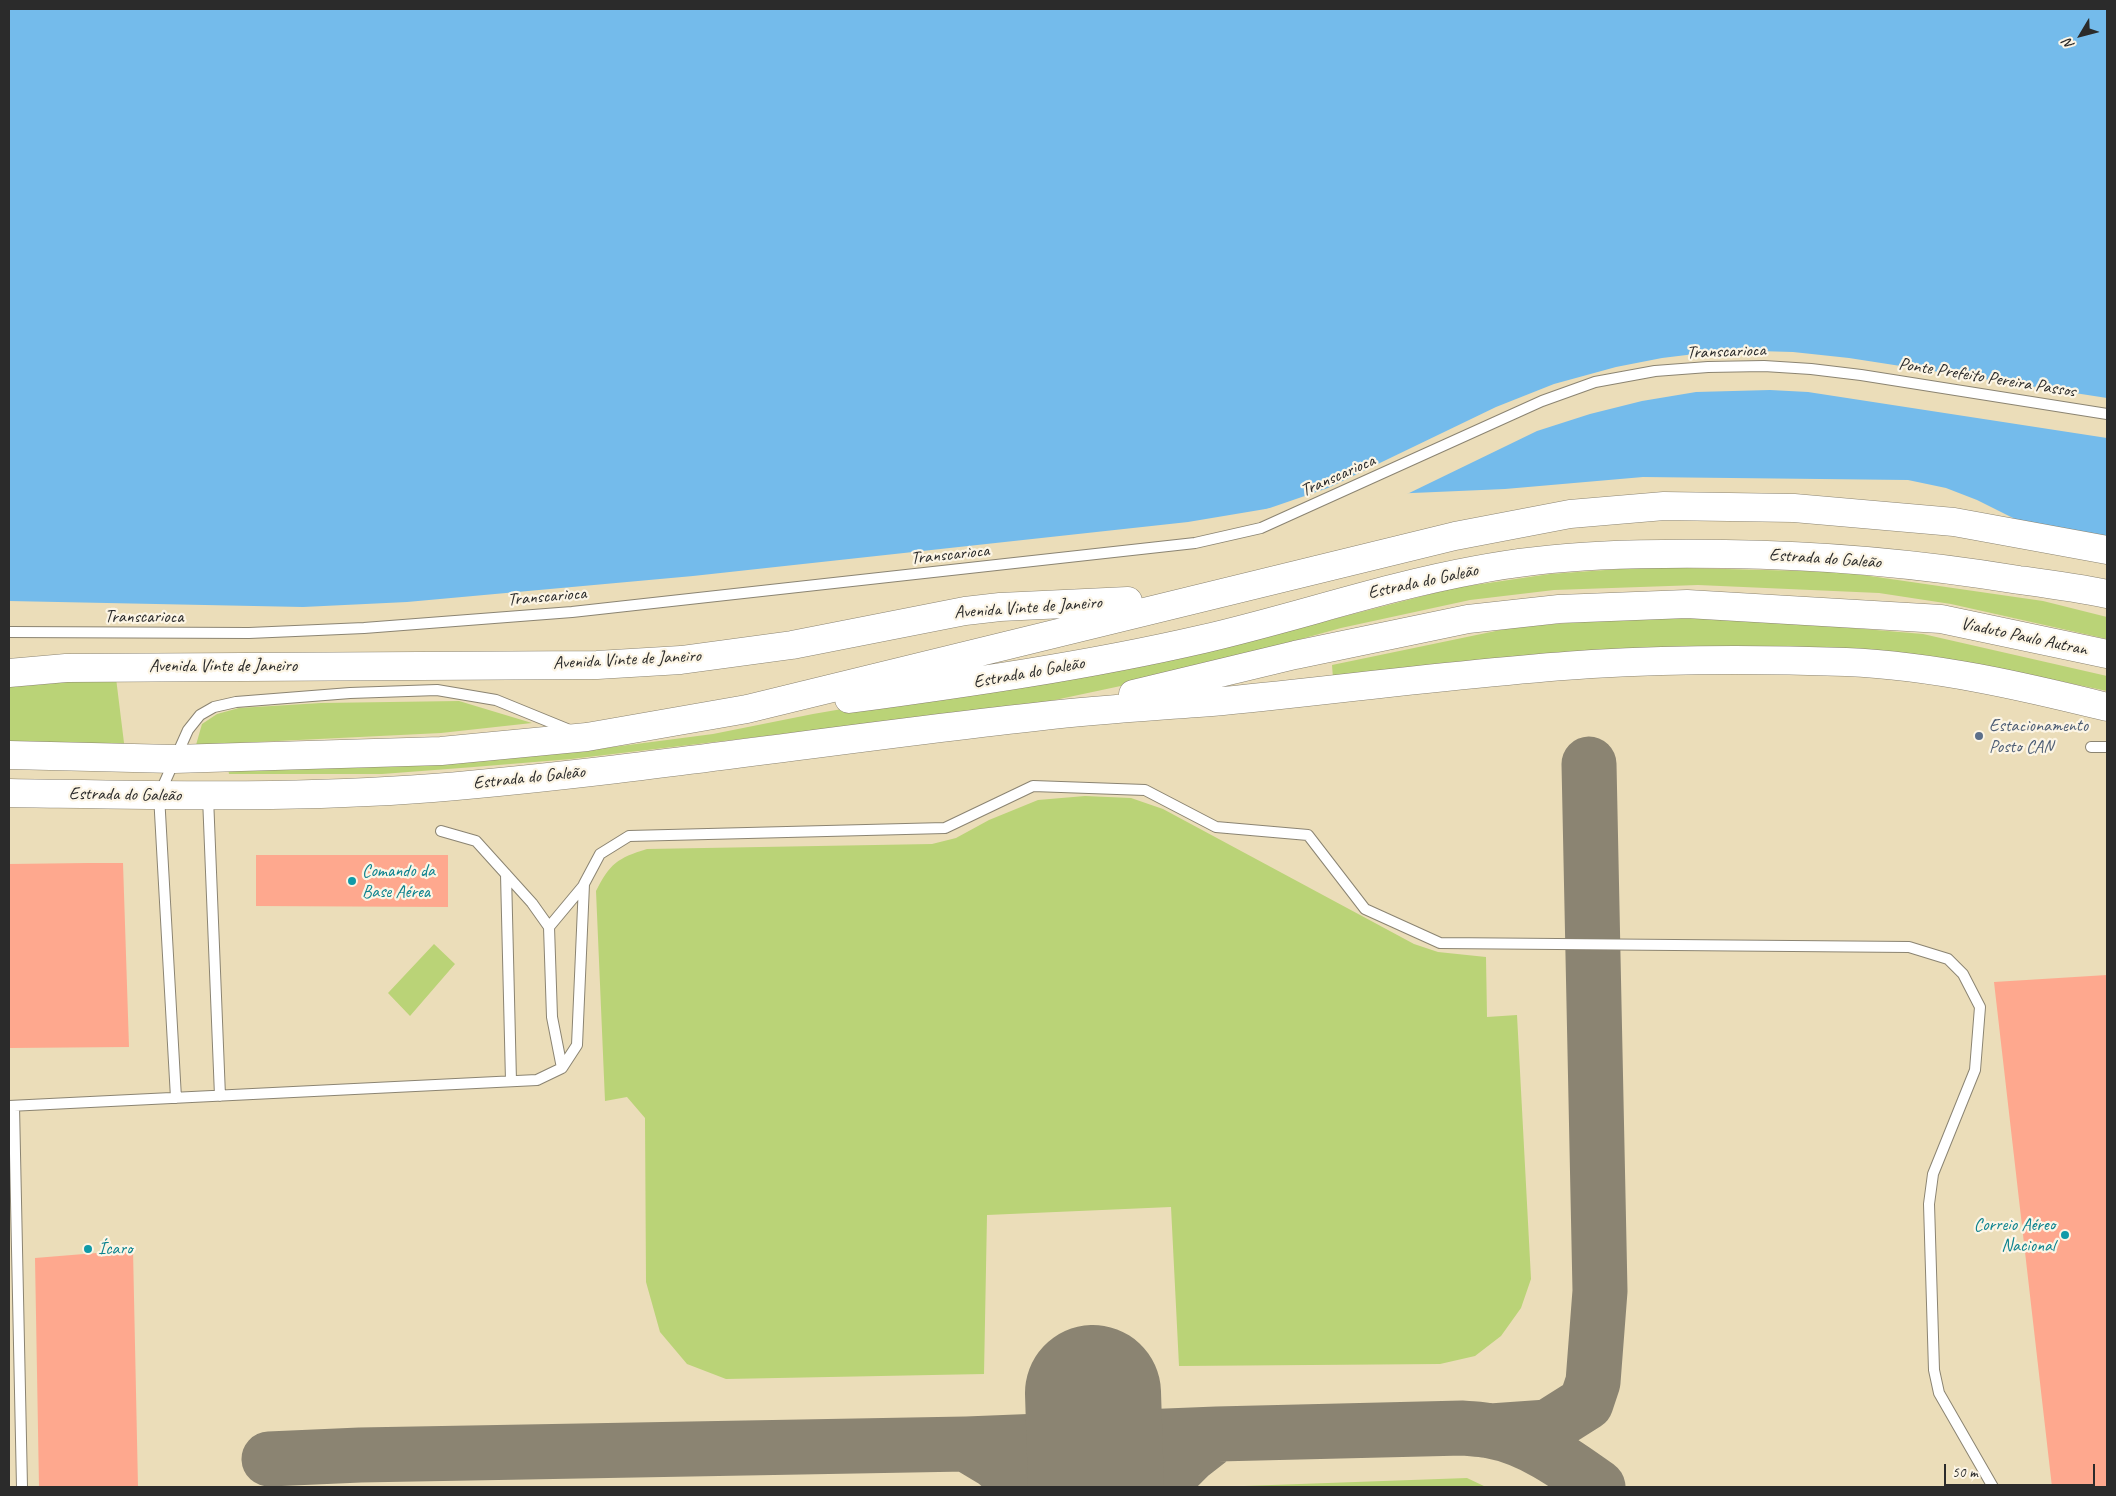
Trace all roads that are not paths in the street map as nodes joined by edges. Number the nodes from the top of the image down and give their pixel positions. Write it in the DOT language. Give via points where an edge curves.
graph roads {
  1 [pos="1861,375"];
  2 [pos="2107,414"];
  3 [pos="2107,550"];
  4 [pos="1241,586"];
  5 [pos="2106,594"];
  6 [pos="1941,619"];
  7 [pos="9,632"];
  8 [pos="2107,654"];
  9 [pos="9,673"];
  10 [pos="2107,707"];
  11 [pos="746,709"];
  12 [pos="1046,715"];
  13 [pos="587,737"];
  14 [pos="2091,747"];
  15 [pos="2107,747"];
  16 [pos="9,755"];
  17 [pos="174,759"];
  18 [pos="9,793"];
  19 [pos="159,795"];
  20 [pos="208,796"];
  21 [pos="441,830"];
  22 [pos="506,874"];
  23 [pos="584,885"];
  24 [pos="549,927"];
  25 [pos="562,1068"];
  26 [pos="511,1081"];
  27 [pos="220,1096"];
  28 [pos="176,1098"];
  29 [pos="12,1106"];
  30 [pos="22,1487"];
  31 [pos="1993,1487"];
  1 -- 2 [label="lane, Ponte Prefeito Pereira Passos"];
  1 -- 7 [label="lane, Transcarioca" via="1764,366 1708,367 1655,371 1595,382 1487,425 1261,528 1195,544 572,612 364,628 249,633"];
  3 -- 4 [label="main road, Estrada do Galeão" via="1954,522 1794,508 1664,506 1570,514 1455,536"];
  4 -- 9 [label="main road, Avenida Vinte de Janeiro" via="1146,599 1000,606 792,645 681,660 597,665 66,668"];
  4 -- 11 [label="main road, Estrada do Galeão"];
  5 -- 11 [label="main road, Estrada do Galeão" via="1944,568 1800,555 1649,553 1545,560 1477,569 1129,655 982,681"];
  6 -- 8 [label="main road, Viaduto Paulo Autran"];
  6 -- 12 [label="main road, Estrada do Galeão" via="1687,604 1559,609 1468,619 1314,651"];
  10 -- 12 [label="main road, Estrada do Galeão" via="1944,672 1850,662 1710,660 1595,664"];
  11 -- 13 [label="main road, Estrada do Galeão"];
  12 -- 20 [label="main road, Estrada do Galeão" via="637,767 430,788"];
  13 -- 17 [label="main road, Estrada do Galeão" via="441,751"];
  13 -- 17 [label="lane" via="496,700 436,690 350,693 236,702 214,707 200,715 188,730"];
  14 -- 15 [label="lane"];
  16 -- 17 [label="main road, Estrada do Galeão"];
  17 -- 19 [label="lane"];
  18 -- 19 [label="main road, Estrada do Galeão"];
  19 -- 20 [label="main road, Estrada do Galeão"];
  19 -- 28 [label="lane"];
  20 -- 27 [label="lane"];
  21 -- 22 [label="lane" via="476,841"];
  22 -- 24 [label="lane"];
  22 -- 26 [label="lane"];
  23 -- 24 [label="lane"];
  23 -- 25 [label="lane" via="577,1045"];
  23 -- 31 [label="lane" via="600,854 629,836 945,828 1033,786 1145,790 1216,827 1308,835 1365,910 1440,943 1909,947 1948,959 1964,974 1980,1006 1974,1070 1933,1174 1929,1204 1934,1370 1938,1393"];
  24 -- 25 [label="lane" via="552,1017"];
  25 -- 26 [label="lane" via="537,1080"];
  26 -- 27 [label="lane"];
  27 -- 28 [label="lane"];
  28 -- 29 [label="lane"];
  29 -- 30 [label="lane"];
}
